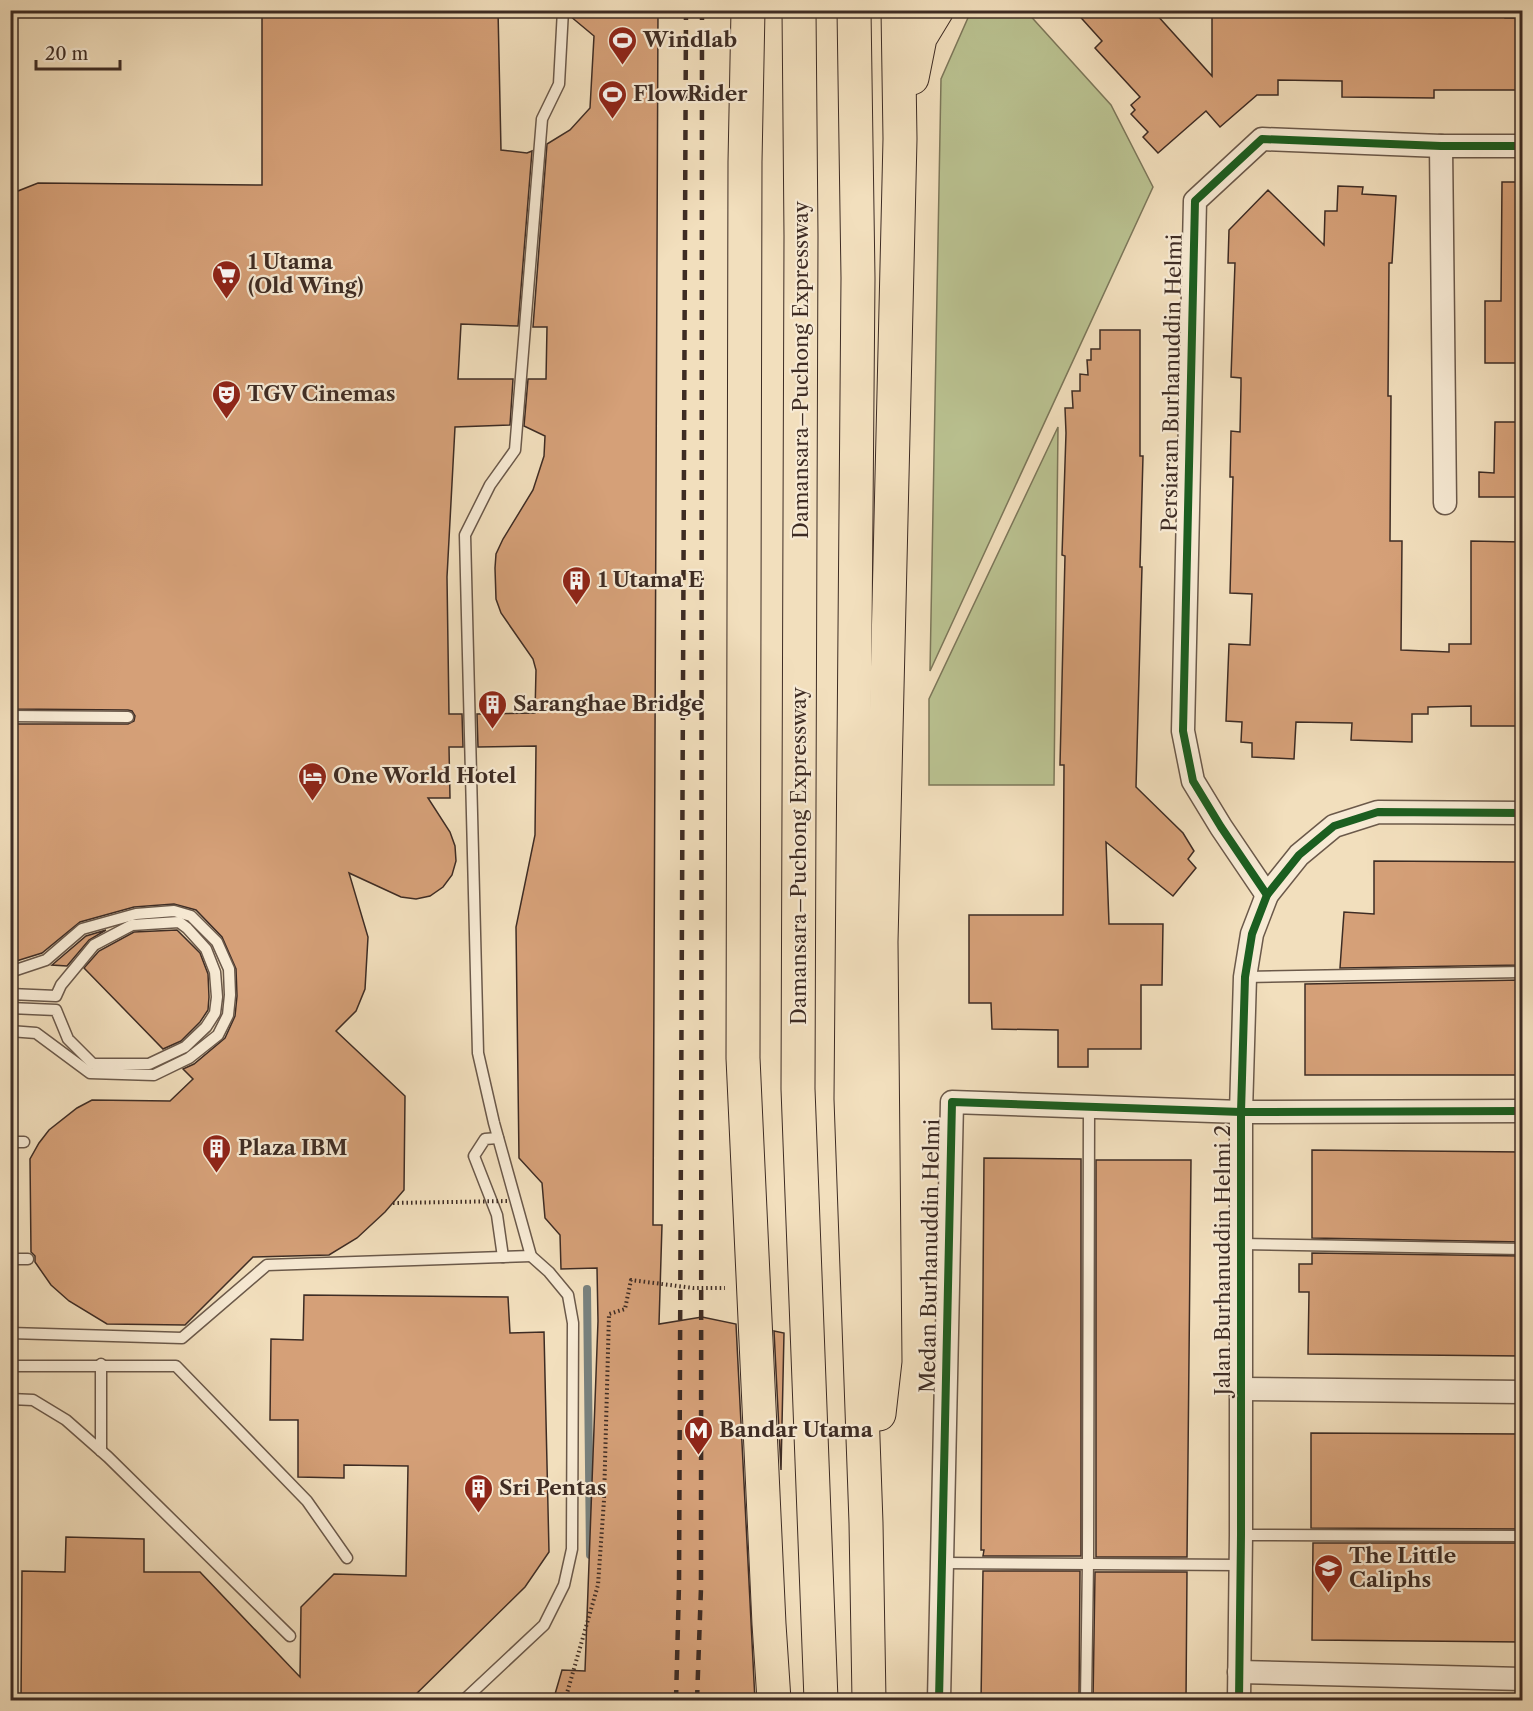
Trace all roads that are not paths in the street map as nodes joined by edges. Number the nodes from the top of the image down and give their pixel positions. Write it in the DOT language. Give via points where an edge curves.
graph roads {
  1 [pos="563,10"];
  2 [pos="748,10"];
  3 [pos="762,10"];
  4 [pos="799,10"];
  5 [pos="854,10"];
  6 [pos="898,10"];
  7 [pos="936,10"];
  8 [pos="900,139"];
  9 [pos="1441,146"];
  10 [pos="1522,146"];
  11 [pos="745,162"];
  12 [pos="1445,503"];
  13 [pos="10,716"];
  14 [pos="128,717"];
  15 [pos="1522,813"];
  16 [pos="1267,895"];
  17 [pos="10,972"];
  18 [pos="1522,972"];
  19 [pos="1245,977"];
  20 [pos="10,994"];
  21 [pos="10,1008"];
  22 [pos="10,1031"];
  23 [pos="1089,1106"];
  24 [pos="1522,1110"];
  25 [pos="1241,1112"];
  26 [pos="498,1138"];
  27 [pos="10,1142"];
  28 [pos="24,1142"];
  29 [pos="1241,1244"];
  30 [pos="1522,1249"];
  31 [pos="531,1256"];
  32 [pos="503,1257"];
  33 [pos="10,1259"];
  34 [pos="28,1259"];
  35 [pos="10,1333"];
  36 [pos="101,1364"];
  37 [pos="10,1366"];
  38 [pos="1240,1389"];
  39 [pos="1522,1392"];
  40 [pos="10,1399"];
  41 [pos="101,1451"];
  42 [pos="866,1523"];
  43 [pos="1241,1535"];
  44 [pos="1522,1536"];
  45 [pos="346,1558"];
  46 [pos="1088,1562"];
  47 [pos="942,1563"];
  48 [pos="1239,1565"];
  49 [pos="290,1636"];
  50 [pos="1239,1672"];
  51 [pos="1522,1679"];
  52 [pos="464,1701"];
  53 [pos="774,1701"];
  54 [pos="821,1701"];
  55 [pos="869,1701"];
  56 [pos="939,1701"];
  57 [pos="1086,1701"];
  58 [pos="1239,1701"];
  1 -- 26 [label="lane" via="559,84 542,119 515,450 490,485 465,535 478,1053"];
  2 -- 11 [label="highway"];
  3 -- 11 [label="highway" via="756,139"];
  4 -- 54 [label="highway, Damansara–Puchong Expressway" via="798,1089"];
  5 -- 42 [label="highway" via="858,278 851,1100"];
  6 -- 8 [label="highway"];
  7 -- 8 [label="highway" via="920,38"];
  8 -- 42 [label="highway" via="881,942 885,1361"];
  9 -- 10 [label="street, Persiaran Burhanuddin Helmi"];
  9 -- 12 [label="street"];
  9 -- 16 [label="street, Persiaran Burhanuddin Helmi" via="1262,139 1194,201 1183,731 1193,781"];
  11 -- 53 [label="highway" via="743,1058"];
  13 -- 14 [label="lane"];
  15 -- 16 [label="street, Jalan Burhanuddin Helmi 2" via="1378,812 1334,826 1299,855"];
  16 -- 19 [label="street, Jalan Burhanuddin Helmi 2" via="1252,934"];
  17 -- 22 [label="lane" via="46,960 81,929 136,914 174,911 191,916 217,942 229,969 230,994 228,1015 218,1035 189,1058 154,1075 90,1073 36,1033"];
  18 -- 19 [label="lane"];
  19 -- 25 [label="street, Jalan Burhanuddin Helmi 2"];
  20 -- 21 [label="lane" via="56,996 94,945 132,925 179,922 206,949 215,972 218,997 206,1028 185,1047 149,1064 93,1064 68,1039 56,1010"];
  23 -- 25 [label="street, Medan Burhanuddin Helmi"];
  23 -- 46 [label="lane"];
  23 -- 47 [label="street, Medan Burhanuddin Helmi" via="952,1102"];
  24 -- 25 [label="street, Medan Burhanuddin Helmi"];
  25 -- 29 [label="street, Jalan Burhanuddin Helmi 2"];
  26 -- 31 [label="lane"];
  26 -- 32 [label="lane" via="485,1139 474,1156 497,1215"];
  27 -- 28 [label="lane"];
  29 -- 30 [label="lane"];
  29 -- 38 [label="street, Jalan Burhanuddin Helmi 2"];
  31 -- 32 [label="lane"];
  31 -- 52 [label="lane" via="568,1295 573,1323 572,1549 564,1586 544,1625"];
  32 -- 35 [label="lane" via="267,1265 182,1338"];
  33 -- 34 [label="lane"];
  36 -- 37 [label="lane"];
  36 -- 41 [label="lane"];
  36 -- 45 [label="lane" via="176,1366 307,1501"];
  38 -- 39 [label="street"];
  38 -- 43 [label="street, Jalan Burhanuddin Helmi 2"];
  40 -- 41 [label="lane" via="33,1400 66,1420"];
  41 -- 49 [label="lane"];
  42 -- 55 [label="highway"];
  43 -- 44 [label="lane"];
  43 -- 48 [label="street, Jalan Burhanuddin Helmi 2"];
  46 -- 47 [label="lane"];
  46 -- 48 [label="lane"];
  46 -- 57 [label="lane"];
  47 -- 56 [label="street, Medan Burhanuddin Helmi"];
  48 -- 50 [label="street, Jalan Burhanuddin Helmi 2"];
  50 -- 51 [label="street"];
  50 -- 58 [label="street, Jalan Burhanuddin Helmi 2"];
}
